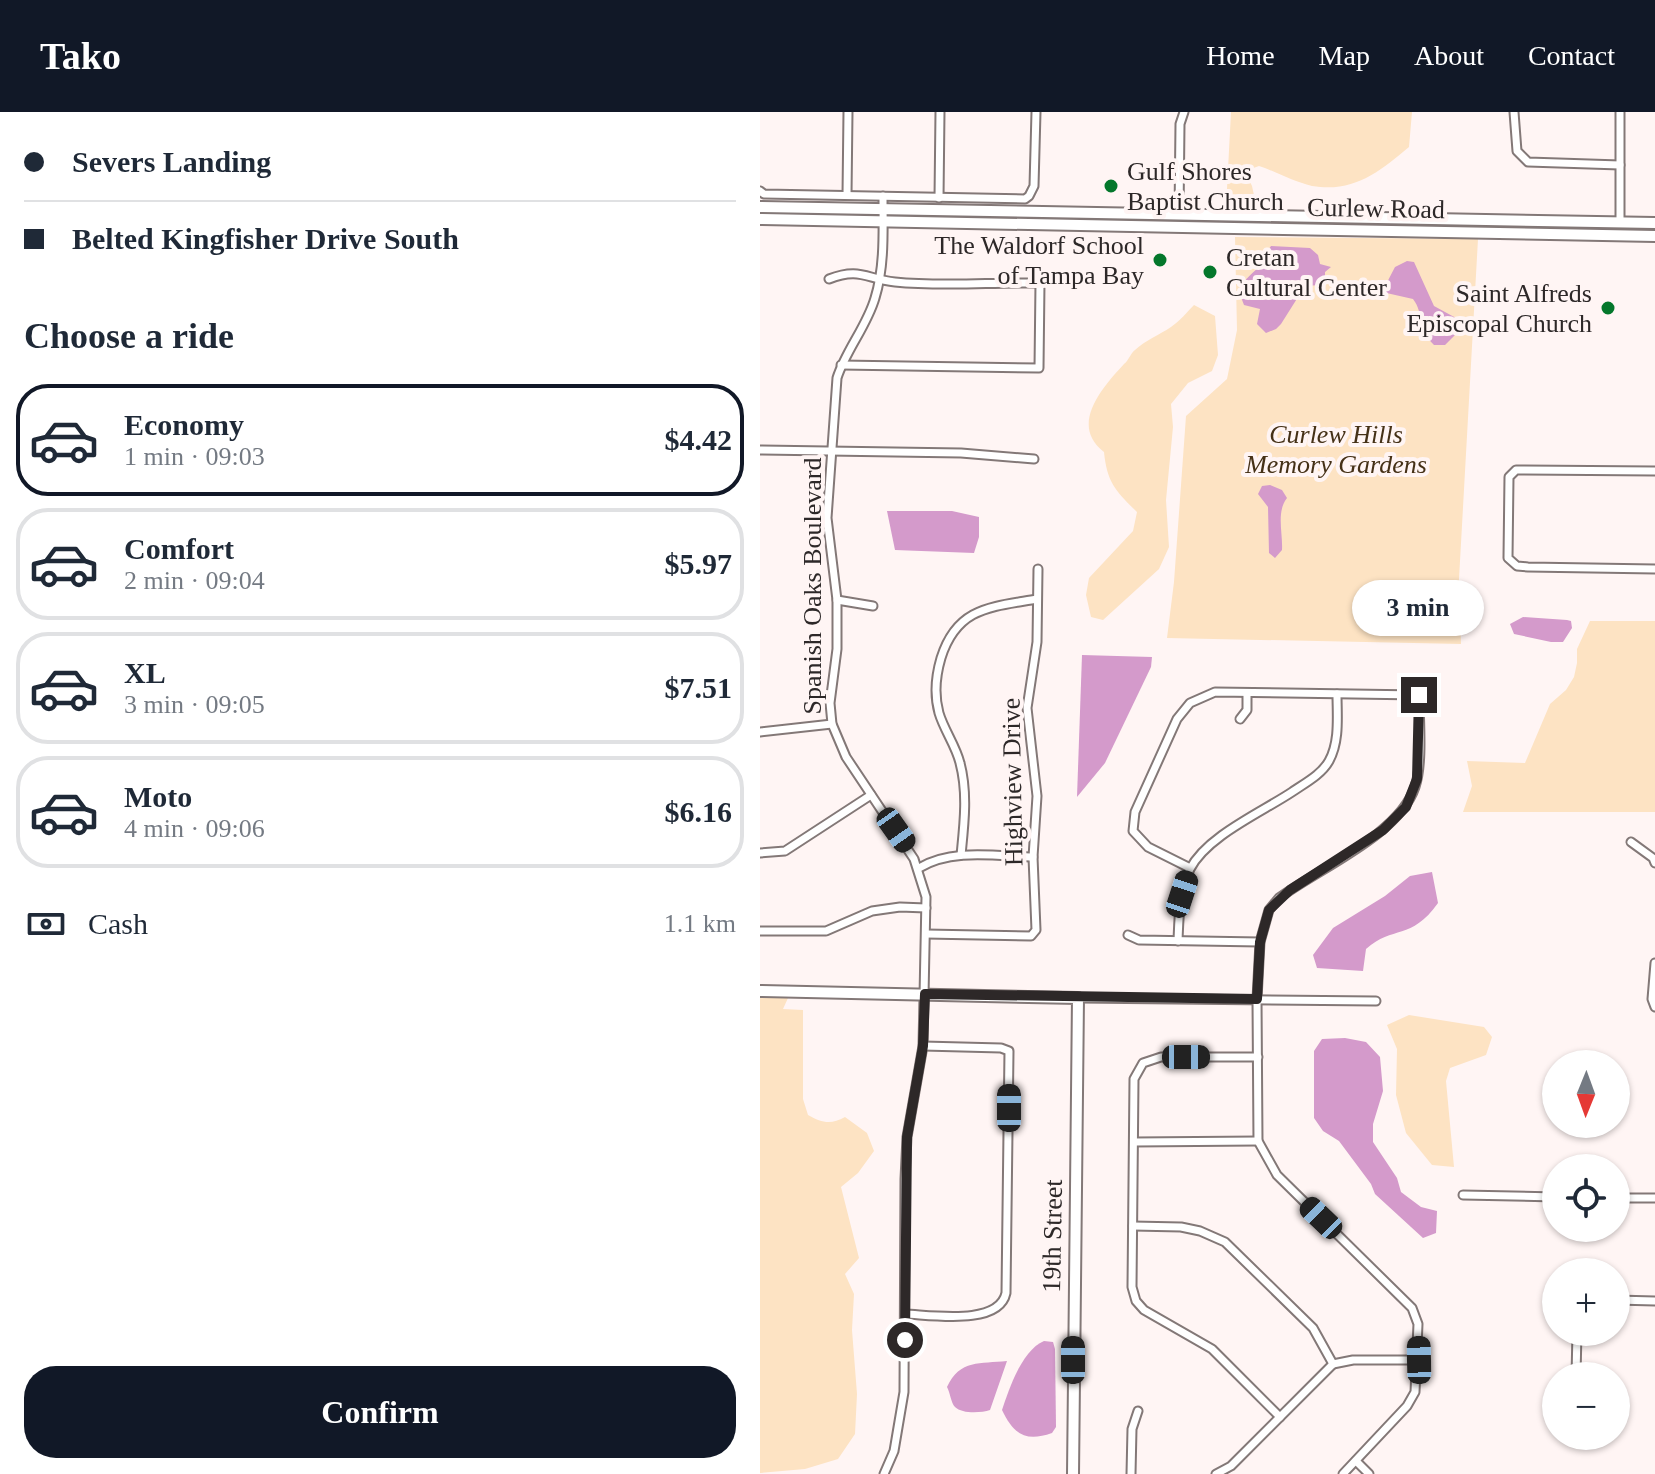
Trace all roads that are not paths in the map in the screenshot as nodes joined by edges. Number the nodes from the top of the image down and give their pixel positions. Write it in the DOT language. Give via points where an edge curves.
graph roads {
  1 [pos="848,112"];
  2 [pos="940,112"];
  3 [pos="1036,112"];
  4 [pos="1184,112"];
  5 [pos="1514,112"];
  6 [pos="1620,112"];
  7 [pos="1620,165"];
  8 [pos="760,191"];
  9 [pos="847,195"];
  10 [pos="883,196"];
  11 [pos="939,198"];
  12 [pos="760,209"];
  13 [pos="883,209"];
  14 [pos="1179,214"];
  15 [pos="760,219"];
  16 [pos="883,222"];
  17 [pos="1620,222"];
  18 [pos="1655,223"];
  19 [pos="1114,226"];
  20 [pos="1546,233"];
  21 [pos="1655,236"];
  22 [pos="880,278"];
  23 [pos="829,279"];
  24 [pos="841,365"];
  25 [pos="760,450"];
  26 [pos="830,450"];
  27 [pos="1034,459"];
  28 [pos="1655,471"];
  29 [pos="1038,569"];
  30 [pos="1655,569"];
  31 [pos="1037,599"];
  32 [pos="837,600"];
  33 [pos="873,606"];
  34 [pos="1247,693"];
  35 [pos="1337,694"];
  36 [pos="1240,719"];
  37 [pos="832,724"];
  38 [pos="760,732"];
  39 [pos="871,795"];
  40 [pos="1631,842"];
  41 [pos="760,853"];
  42 [pos="961,855"];
  43 [pos="1033,857"];
  44 [pos="1655,863"];
  45 [pos="919,868"];
  46 [pos="1190,868"];
  47 [pos="926,908"];
  48 [pos="760,931"];
  49 [pos="926,934"];
  50 [pos="1128,935"];
  51 [pos="1178,941"];
  52 [pos="1260,942"];
  53 [pos="1655,963"];
  54 [pos="760,991"];
  55 [pos="925,994"];
  56 [pos="1078,998"];
  57 [pos="1257,999"];
  58 [pos="1376,1001"];
  59 [pos="1655,1007"];
  60 [pos="923,1046"];
  61 [pos="1258,1057"];
  62 [pos="1258,1141"];
  63 [pos="1134,1142"];
  64 [pos="1463,1195"];
  65 [pos="1542,1197"];
  66 [pos="1630,1198"];
  67 [pos="1655,1198"];
  68 [pos="1133,1226"];
  69 [pos="1630,1300"];
  70 [pos="1655,1301"];
  71 [pos="905,1314"];
  72 [pos="1419,1360"];
  73 [pos="1333,1364"];
  74 [pos="1138,1411"];
  75 [pos="1280,1417"];
  76 [pos="1356,1461"];
  77 [pos="884,1474"];
  78 [pos="1073,1474"];
  79 [pos="1131,1474"];
  80 [pos="1216,1474"];
  81 [pos="1343,1474"];
  82 [pos="1369,1474"];
  1 -- 9 [label="street"];
  2 -- 11 [label="street"];
  3 -- 11 [label="street" via="1034,186 1029,196"];
  4 -- 14 [label="street"];
  5 -- 7 [label="street" via="1517,151 1528,162"];
  6 -- 7 [label="street"];
  7 -- 17 [label="street"];
  8 -- 9 [label="street"];
  9 -- 10 [label="street"];
  10 -- 11 [label="street"];
  10 -- 13 [label="street, Spanish Oaks Boulevard"];
  12 -- 13 [label="main road, Curlew Road"];
  13 -- 14 [label="main road, Curlew Road"];
  13 -- 16 [label="street, Spanish Oaks Boulevard"];
  14 -- 17 [label="main road, Curlew Road"];
  14 -- 19 [label="main road" via="1167,220 1117,221"];
  15 -- 16 [label="main road, Curlew Road"];
  16 -- 19 [label="main road, Curlew Road"];
  16 -- 22 [label="street, Spanish Oaks Boulevard"];
  17 -- 18 [label="main road, Curlew Road"];
  17 -- 20 [label="main road" via="1608,228 1557,228"];
  19 -- 20 [label="main road, Curlew Road"];
  20 -- 21 [label="main road, Curlew Road"];
  22 -- 23 [label="street" via="844,273"];
  22 -- 24 [label="street, Spanish Oaks Boulevard" via="875,300"];
  22 -- 24 [label="street" via="1040,283 1039,368"];
  24 -- 26 [label="street, Spanish Oaks Boulevard"];
  25 -- 26 [label="street"];
  26 -- 27 [label="street"];
  26 -- 32 [label="street, Spanish Oaks Boulevard" via="827,531"];
  28 -- 30 [label="street" via="1516,470 1509,477 1508,558 1528,567"];
  29 -- 31 [label="street, Highview Drive"];
  31 -- 42 [label="street" via="968,616 948,637 941,659 936,697 964,786"];
  31 -- 43 [label="street, Highview Drive" via="1027,708 1037,796"];
  32 -- 33 [label="street"];
  32 -- 37 [label="street, Spanish Oaks Boulevard"];
  34 -- 35 [label="street"];
  34 -- 36 [label="street" via="1247,710"];
  34 -- 46 [label="street" via="1215,692 1185,708 1135,812 1133,831 1140,839"];
  35 -- 46 [label="street" via="1335,745 1323,770 1218,839"];
  35 -- 52 [label="street" via="1419,695 1417,779 1406,807 1383,830 1279,898 1269,910"];
  37 -- 38 [label="street"];
  37 -- 39 [label="street, Spanish Oaks Boulevard" via="840,747"];
  39 -- 41 [label="street" via="785,851"];
  39 -- 45 [label="street, Spanish Oaks Boulevard"];
  40 -- 44 [label="street"];
  42 -- 43 [label="street"];
  42 -- 45 [label="street"];
  43 -- 49 [label="street, Highview Drive" via="1036,930 1031,936"];
  45 -- 47 [label="street, Spanish Oaks Boulevard"];
  46 -- 51 [label="street"];
  47 -- 48 [label="street" via="872,911 826,931"];
  47 -- 49 [label="street, Spanish Oaks Boulevard"];
  49 -- 55 [label="street, Spanish Oaks Boulevard"];
  50 -- 51 [label="street"];
  51 -- 52 [label="street"];
  52 -- 57 [label="street"];
  53 -- 59 [label="street"];
  54 -- 55 [label="main road"];
  55 -- 56 [label="main road"];
  55 -- 60 [label="street, Spanish Oaks Boulevard"];
  56 -- 57 [label="street"];
  56 -- 78 [label="main road, 19th Street"];
  57 -- 58 [label="street"];
  57 -- 61 [label="street"];
  60 -- 71 [label="street, Spanish Oaks Boulevard" via="907,1137"];
  60 -- 71 [label="street" via="1009,1051 1006,1293 996,1310 982,1315"];
  61 -- 62 [label="street"];
  61 -- 63 [label="street" via="1161,1057 1143,1063 1134,1079"];
  62 -- 63 [label="street"];
  62 -- 72 [label="street" via="1277,1175 1412,1308"];
  63 -- 68 [label="street"];
  64 -- 65 [label="street"];
  66 -- 67 [label="street"];
  68 -- 73 [label="street" via="1181,1227 1225,1242 1313,1328"];
  68 -- 75 [label="street" via="1136,1301 1212,1349"];
  69 -- 70 [label="street"];
  71 -- 77 [label="street, Spanish Oaks Boulevard" via="902,1410"];
  72 -- 73 [label="street"];
  72 -- 76 [label="street" via="1409,1404"];
  73 -- 75 [label="street"];
  74 -- 79 [label="street"];
  75 -- 80 [label="street" via="1231,1466"];
  76 -- 81 [label="street"];
  76 -- 82 [label="street"];
}
